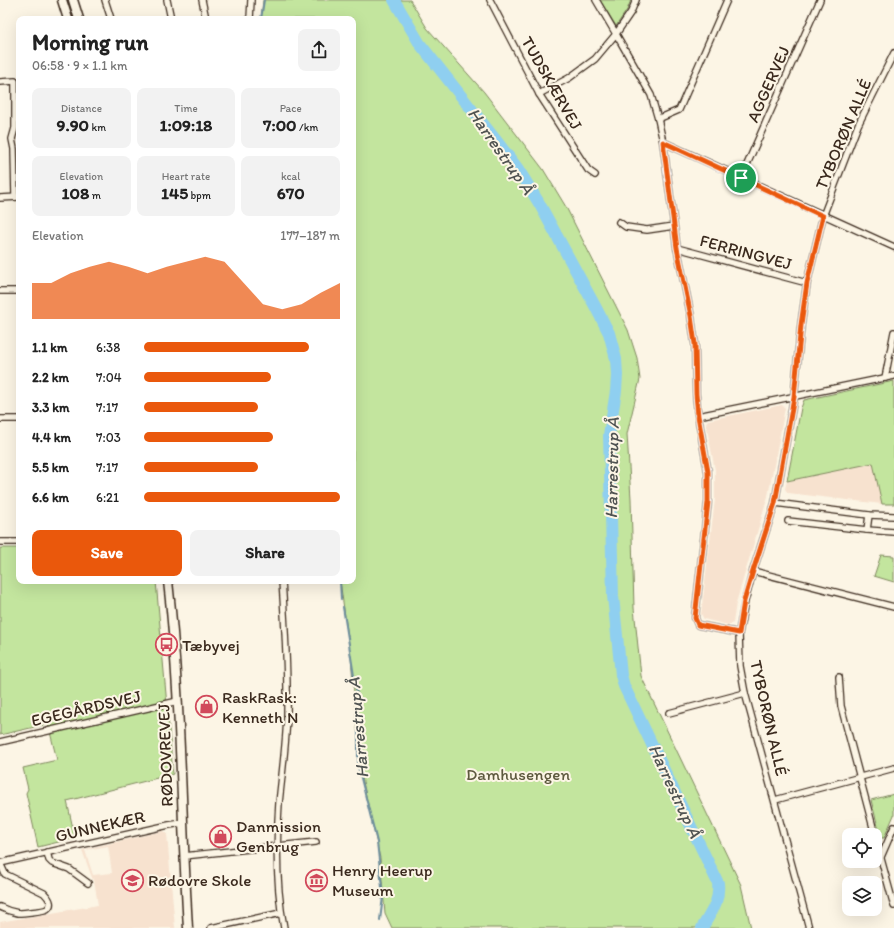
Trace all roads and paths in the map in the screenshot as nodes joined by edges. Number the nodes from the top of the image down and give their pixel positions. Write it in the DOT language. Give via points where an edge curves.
graph roads {
  1 [pos="62,0"];
  2 [pos="73,0"];
  3 [pos="105,0"];
  4 [pos="167,0"];
  5 [pos="202,0"];
  6 [pos="251,0"];
  7 [pos="490,0"];
  8 [pos="596,0"];
  9 [pos="636,0"];
  10 [pos="727,0"];
  11 [pos="820,0"];
  12 [pos="67,16"];
  13 [pos="78,16"];
  14 [pos="110,16"];
  15 [pos="170,16"];
  16 [pos="205,16"];
  17 [pos="250,16"];
  18 [pos="616,34"];
  19 [pos="894,53"];
  20 [pos="0,82"];
  21 [pos="539,94"];
  22 [pos="658,119"];
  23 [pos="662,139"];
  24 [pos="596,175"];
  25 [pos="741,178"];
  26 [pos="16,181"];
  27 [pos="16,197"];
  28 [pos="0,198"];
  29 [pos="823,216"];
  30 [pos="619,222"];
  31 [pos="674,226"];
  32 [pos="677,248"];
  33 [pos="894,248"];
  34 [pos="807,283"];
  35 [pos="0,291"];
  36 [pos="16,291"];
  37 [pos="894,332"];
  38 [pos="894,376"];
  39 [pos="885,378"];
  40 [pos="794,397"];
  41 [pos="698,416"];
  42 [pos="0,419"];
  43 [pos="16,419"];
  44 [pos="775,503"];
  45 [pos="869,515"];
  46 [pos="894,516"];
  47 [pos="788,521"];
  48 [pos="867,530"];
  49 [pos="894,532"];
  50 [pos="0,542"];
  51 [pos="16,542"];
  52 [pos="753,571"];
  53 [pos="168,584"];
  54 [pos="282,584"];
  55 [pos="894,607"];
  56 [pos="739,633"];
  57 [pos="839,677"];
  58 [pos="745,693"];
  59 [pos="178,701"];
  60 [pos="669,713"];
  61 [pos="0,742"];
  62 [pos="894,768"];
  63 [pos="859,777"];
  64 [pos="775,800"];
  65 [pos="183,823"];
  66 [pos="894,827"];
  67 [pos="873,828"];
  68 [pos="316,842"];
  69 [pos="277,847"];
  70 [pos="47,852"];
  71 [pos="882,853"];
  72 [pos="184,856"];
  73 [pos="0,863"];
  74 [pos="882,864"];
  75 [pos="88,883"];
  76 [pos="894,906"];
  77 [pos="0,907"];
  78 [pos="281,913"];
  79 [pos="188,928"];
  80 [pos="211,928"];
  81 [pos="284,928"];
  82 [pos="809,928"];
  1 -- 12 [label="street"];
  2 -- 13 [label="street"];
  3 -- 14 [label="street"];
  4 -- 15 [label="street"];
  5 -- 16 [label="street"];
  6 -- 17 [label="street"];
  7 -- 21 [label="street, TUDSKÆRVEJ"];
  8 -- 18 [label="street"];
  9 -- 18 [label="street"];
  10 -- 22 [label="street" via="679,110"];
  11 -- 25 [label="street, AGGERVEJ"];
  18 -- 21 [label="street" via="595,59 569,78"];
  18 -- 22 [label="street" via="651,94"];
  19 -- 29 [label="street, TYBORØN ALLÉ" via="858,126"];
  20 -- 26 [label="street" via="15,81 15,128 12,139"];
  21 -- 24 [label="street, TUDSKÆRVEJ" via="588,170"];
  22 -- 23 [label="street"];
  23 -- 25 [label="street"];
  23 -- 31 [label="street"];
  25 -- 29 [label="street"];
  27 -- 28 [label="street"];
  29 -- 33 [label="street"];
  29 -- 34 [label="street, TYBORØN ALLÉ"];
  30 -- 31 [label="street" via="626,228 647,230"];
  31 -- 32 [label="street"];
  32 -- 34 [label="street, FERRINGVEJ"];
  32 -- 41 [label="street" via="695,344"];
  34 -- 40 [label="street, TYBORØN ALLÉ"];
  35 -- 36 [label="street"];
  37 -- 39 [label="street"];
  38 -- 39 [label="street"];
  39 -- 40 [label="street"];
  40 -- 41 [label="street"];
  40 -- 44 [label="street, TYBORØN ALLÉ"];
  41 -- 56 [label="street" via="708,472 708,502 695,618 698,625"];
  42 -- 43 [label="street"];
  44 -- 45 [label="street"];
  44 -- 52 [label="street, TYBORØN ALLÉ"];
  45 -- 46 [label="street"];
  45 -- 48 [label="street"];
  47 -- 48 [label="street"];
  48 -- 49 [label="street"];
  50 -- 51 [label="street"];
  52 -- 55 [label="street"];
  52 -- 56 [label="street, TYBORØN ALLÉ" via="744,601"];
  53 -- 59 [label="street, RØDOVREVEJ"];
  54 -- 69 [label="street" via="287,716"];
  56 -- 58 [label="street, TYBORØN ALLÉ" via="740,666"];
  57 -- 63 [label="street" via="841,706"];
  58 -- 60 [label="street"];
  58 -- 64 [label="street, TYBORØN ALLÉ"];
  59 -- 61 [label="street, EGEGÅRDSVEJ"];
  59 -- 65 [label="street, RØDOVREVEJ"];
  62 -- 63 [label="street"];
  63 -- 64 [label="street"];
  63 -- 67 [label="street"];
  64 -- 82 [label="street, TYBORØN ALLÉ"];
  65 -- 70 [label="street, GUNNEKÆR"];
  65 -- 72 [label="street, RØDOVREVEJ"];
  66 -- 71 [label="street"];
  68 -- 69 [label="street"];
  69 -- 72 [label="street"];
  69 -- 78 [label="street"];
  70 -- 73 [label="street, GUNNEKÆR"];
  70 -- 75 [label="street, GUNNEKÆR" via="52,863 69,869"];
  72 -- 79 [label="street, RØDOVREVEJ"];
  73 -- 77 [label="street, GUNNEKÆR" via="5,874 44,893 50,901 50,906 46,910 19,913"];
  74 -- 76 [label="street"];
  78 -- 80 [label="street"];
  78 -- 81 [label="street"];
}
